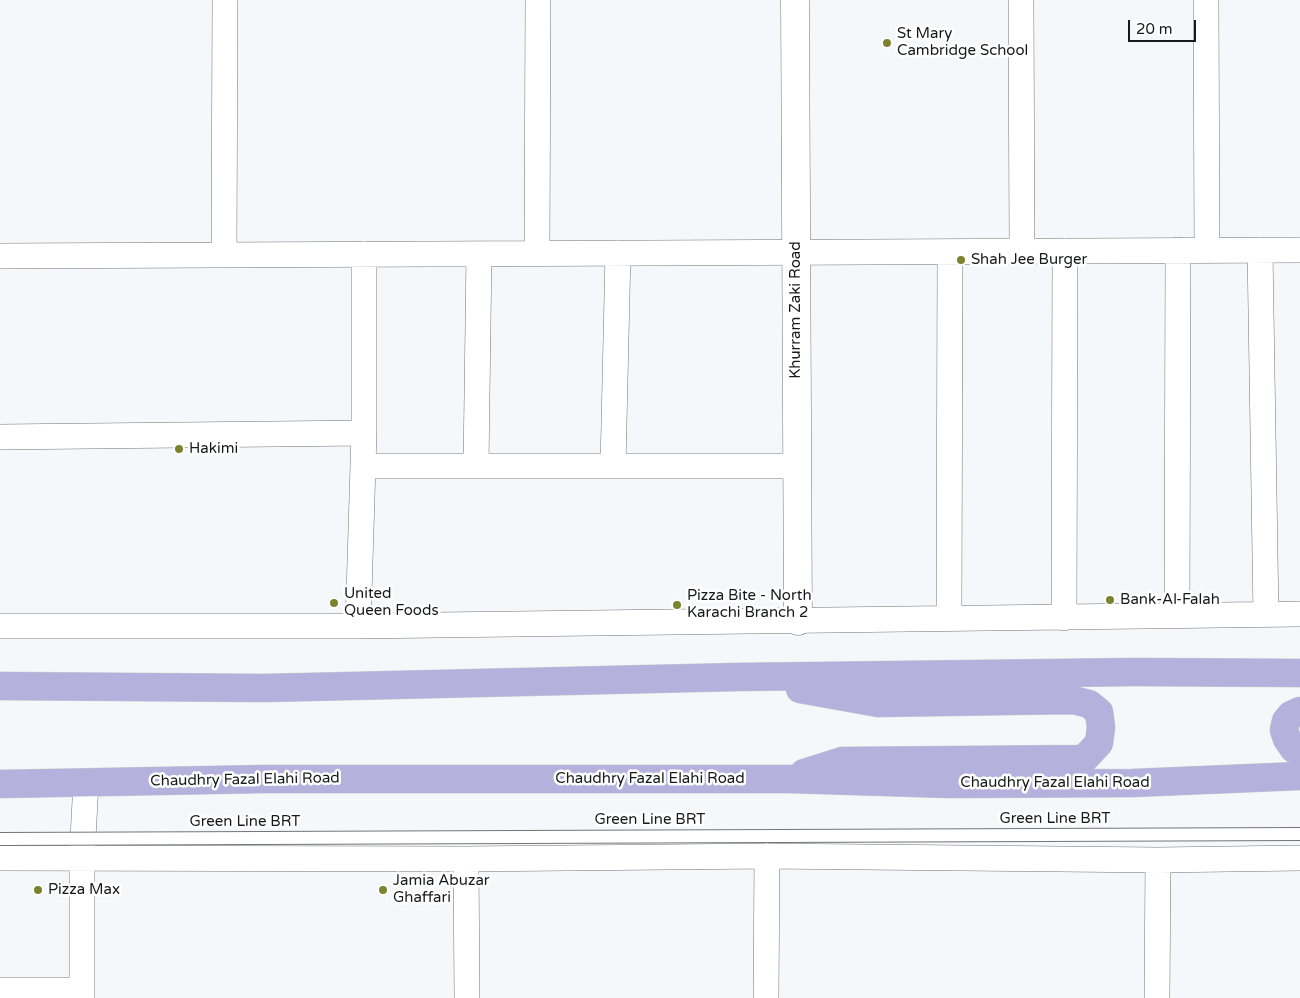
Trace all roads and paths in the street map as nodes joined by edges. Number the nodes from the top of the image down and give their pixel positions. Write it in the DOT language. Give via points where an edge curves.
graph roads {
  1 [pos="225,0"];
  2 [pos="538,0"];
  3 [pos="795,0"];
  4 [pos="1021,0"];
  5 [pos="1206,0"];
  6 [pos="1178,250"];
  7 [pos="1260,250"];
  8 [pos="1300,250"];
  9 [pos="1065,251"];
  10 [pos="1207,251"];
  11 [pos="796,252"];
  12 [pos="950,252"];
  13 [pos="1022,252"];
  14 [pos="618,253"];
  15 [pos="364,254"];
  16 [pos="479,254"];
  17 [pos="536,254"];
  18 [pos="224,255"];
  19 [pos="0,256"];
  20 [pos="364,433"];
  21 [pos="0,437"];
  22 [pos="363,466"];
  23 [pos="476,466"];
  24 [pos="613,466"];
  25 [pos="797,466"];
  26 [pos="1300,614"];
  27 [pos="1266,615"];
  28 [pos="1177,616"];
  29 [pos="1064,618"];
  30 [pos="949,620"];
  31 [pos="798,621"];
  32 [pos="0,626"];
  33 [pos="358,626"];
  34 [pos="1300,673"];
  35 [pos="737,677"];
  36 [pos="0,686"];
  37 [pos="1300,711"];
  38 [pos="1300,750"];
  39 [pos="1300,776"];
  40 [pos="788,779"];
  41 [pos="86,782"];
  42 [pos="0,784"];
  43 [pos="1300,834"];
  44 [pos="0,839"];
  45 [pos="766,856"];
  46 [pos="82,857"];
  47 [pos="0,858"];
  48 [pos="1300,858"];
  49 [pos="466,859"];
  50 [pos="1158,860"];
  51 [pos="0,990"];
  52 [pos="82,994"];
  53 [pos="466,998"];
  54 [pos="766,998"];
  55 [pos="1157,998"];
  1 -- 18 [label="street"];
  2 -- 17 [label="street"];
  3 -- 11 [label="street, Khurram Zaki Road"];
  4 -- 13 [label="street"];
  5 -- 10 [label="street"];
  6 -- 9 [label="street"];
  6 -- 10 [label="street"];
  6 -- 28 [label="street"];
  7 -- 8 [label="street"];
  7 -- 10 [label="street"];
  7 -- 27 [label="street"];
  9 -- 13 [label="street"];
  9 -- 29 [label="street"];
  11 -- 12 [label="street"];
  11 -- 14 [label="street"];
  11 -- 25 [label="street, Khurram Zaki Road"];
  12 -- 13 [label="street"];
  12 -- 30 [label="street"];
  14 -- 17 [label="street"];
  14 -- 24 [label="street"];
  15 -- 16 [label="street"];
  15 -- 18 [label="street"];
  15 -- 20 [label="street"];
  16 -- 17 [label="street"];
  16 -- 23 [label="street"];
  18 -- 19 [label="street"];
  20 -- 21 [label="street"];
  20 -- 22 [label="street"];
  22 -- 23 [label="street"];
  22 -- 33 [label="street"];
  23 -- 24 [label="street"];
  24 -- 25 [label="street"];
  25 -- 31 [label="street, Khurram Zaki Road"];
  26 -- 27 [label="street"];
  27 -- 28 [label="street"];
  28 -- 29 [label="street"];
  29 -- 30 [label="street"];
  30 -- 31 [label="street"];
  31 -- 33 [label="street"];
  32 -- 33 [label="street"];
  34 -- 35 [label="main road"];
  35 -- 36 [label="main road" via="265,688"];
  35 -- 40 [label="main road" via="878,703 1073,700 1089,704 1099,712 1099,743 1084,760 842,761"];
  37 -- 38 [label="main road" via="1286,721 1284,730 1286,739"];
  39 -- 40 [label="main road, Chaudhry Fazal Elahi Road" via="1133,783 949,784"];
  40 -- 41 [label="main road, Chaudhry Fazal Elahi Road"];
  41 -- 42 [label="main road, Chaudhry Fazal Elahi Road"];
  41 -- 46 [label="street"];
  43 -- 44 [label="lane, Green Line BRT, bridge"];
  45 -- 49 [label="street"];
  45 -- 50 [label="street"];
  45 -- 54 [label="street"];
  46 -- 47 [label="street"];
  46 -- 49 [label="street"];
  46 -- 52 [label="street"];
  48 -- 50 [label="street"];
  49 -- 53 [label="street"];
  50 -- 55 [label="street"];
  51 -- 52 [label="street"];
}
